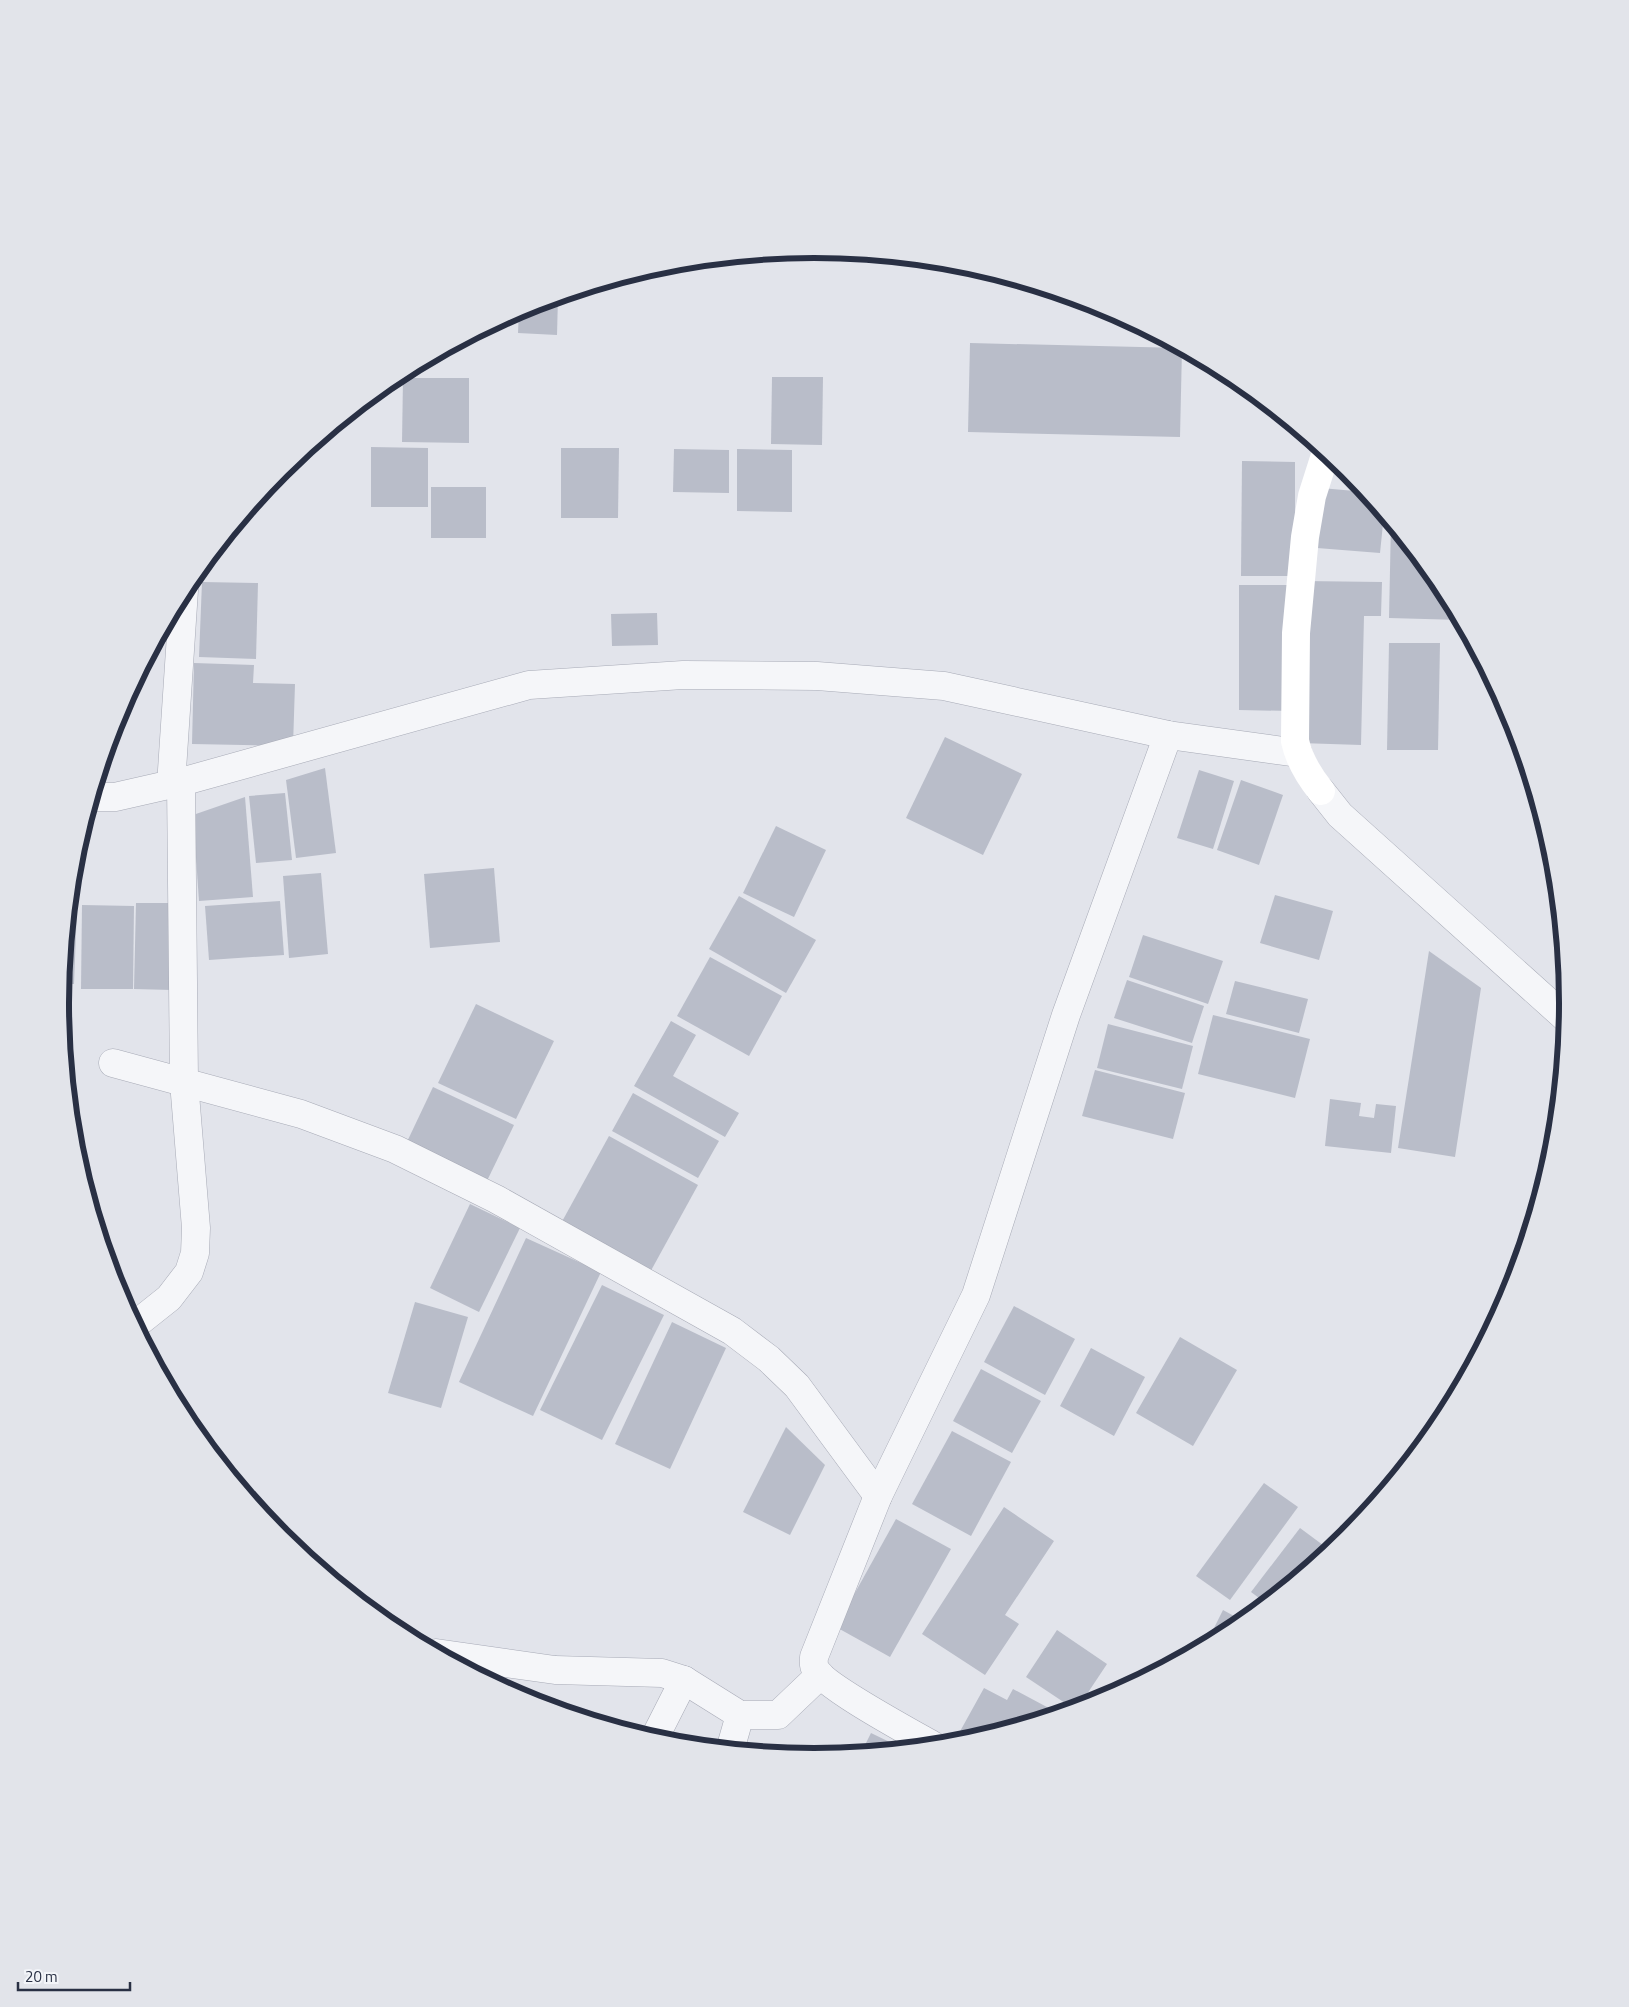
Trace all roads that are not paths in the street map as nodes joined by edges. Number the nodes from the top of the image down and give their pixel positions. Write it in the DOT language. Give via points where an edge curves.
graph roads {
  1 [pos="1324,459"];
  2 [pos="183,607"];
  3 [pos="1168,735"];
  4 [pos="1298,753"];
  5 [pos="176,783"];
  6 [pos="98,797"];
  7 [pos="1560,1012"];
  8 [pos="113,1063"];
  9 [pos="184,1082"];
  10 [pos="140,1320"];
  11 [pos="878,1496"];
  12 [pos="454,1656"];
  13 [pos="820,1676"];
  14 [pos="684,1680"];
  15 [pos="740,1715"];
  16 [pos="657,1732"];
  17 [pos="925,1741"];
  18 [pos="732,1744"];
  1 -- 4 [label="street" via="1308,513 1296,633 1295,730"];
  2 -- 5 [label="street"];
  3 -- 4 [label="street"];
  3 -- 5 [label="street" via="944,686 817,676 683,675 529,685"];
  3 -- 11 [label="street" via="1066,1015 976,1295"];
  4 -- 7 [label="street" via="1340,815"];
  5 -- 6 [label="street" via="115,797"];
  5 -- 9 [label="street"];
  8 -- 9 [label="street"];
  9 -- 10 [label="street" via="196,1228 195,1252 189,1272 169,1298"];
  9 -- 11 [label="street" via="302,1114 395,1149 496,1199 732,1331 770,1359 796,1386"];
  11 -- 13 [label="street" via="814,1657 814,1667"];
  12 -- 14 [label="street" via="555,1670 662,1673"];
  13 -- 15 [label="street" via="778,1715"];
  13 -- 17 [label="street"];
  14 -- 15 [label="street"];
  14 -- 16 [label="street"];
  15 -- 18 [label="street"];
}
